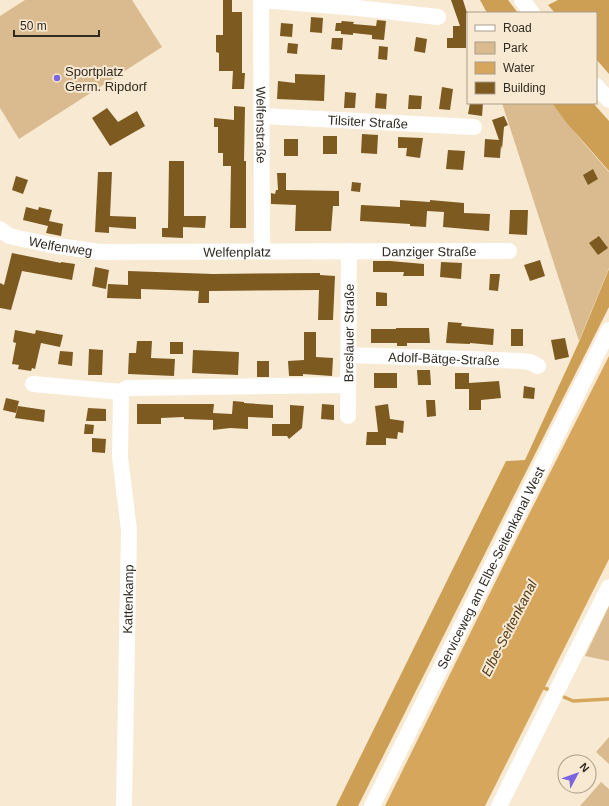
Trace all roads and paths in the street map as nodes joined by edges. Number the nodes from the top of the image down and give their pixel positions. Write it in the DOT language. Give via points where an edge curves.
graph roads {
  1 [pos="261,0"];
  2 [pos="522,0"];
  3 [pos="531,12"];
  4 [pos="438,17"];
  5 [pos="597,87"];
  6 [pos="609,100"];
  7 [pos="262,116"];
  8 [pos="474,126"];
  9 [pos="0,229"];
  10 [pos="509,250"];
  11 [pos="262,251"];
  12 [pos="349,251"];
  13 [pos="125,252"];
  14 [pos="609,330"];
  15 [pos="348,355"];
  16 [pos="538,366"];
  17 [pos="33,384"];
  18 [pos="348,385"];
  19 [pos="121,392"];
  20 [pos="348,416"];
  21 [pos="609,587"];
  22 [pos="124,806"];
  23 [pos="372,806"];
  24 [pos="499,806"];
  1 -- 4 [label="street"];
  1 -- 7 [label="street, Welfenstraße"];
  2 -- 3 [label="street"];
  5 -- 6 [label="street"];
  7 -- 8 [label="street, Tilsiter Straße"];
  7 -- 11 [label="street, Welfenstraße"];
  9 -- 13 [label="street, Welfenweg" via="9,236 51,245 100,252"];
  10 -- 12 [label="street, Danziger Straße"];
  11 -- 12 [label="street, Welfenplatz"];
  11 -- 13 [label="street, Welfenplatz"];
  12 -- 15 [label="street, Breslauer Straße"];
  14 -- 23 [label="street, Serviceweg am Elbe-Seitenkanal West"];
  15 -- 16 [label="street, Adolf-Bätge-Straße" via="521,361"];
  15 -- 18 [label="street, Breslauer Straße"];
  17 -- 19 [label="street"];
  18 -- 19 [label="street" via="127,388"];
  18 -- 20 [label="street, Breslauer Straße"];
  19 -- 22 [label="street, Kattenkamp" via="120,457 129,530"];
  21 -- 24 [label="street"];
}
